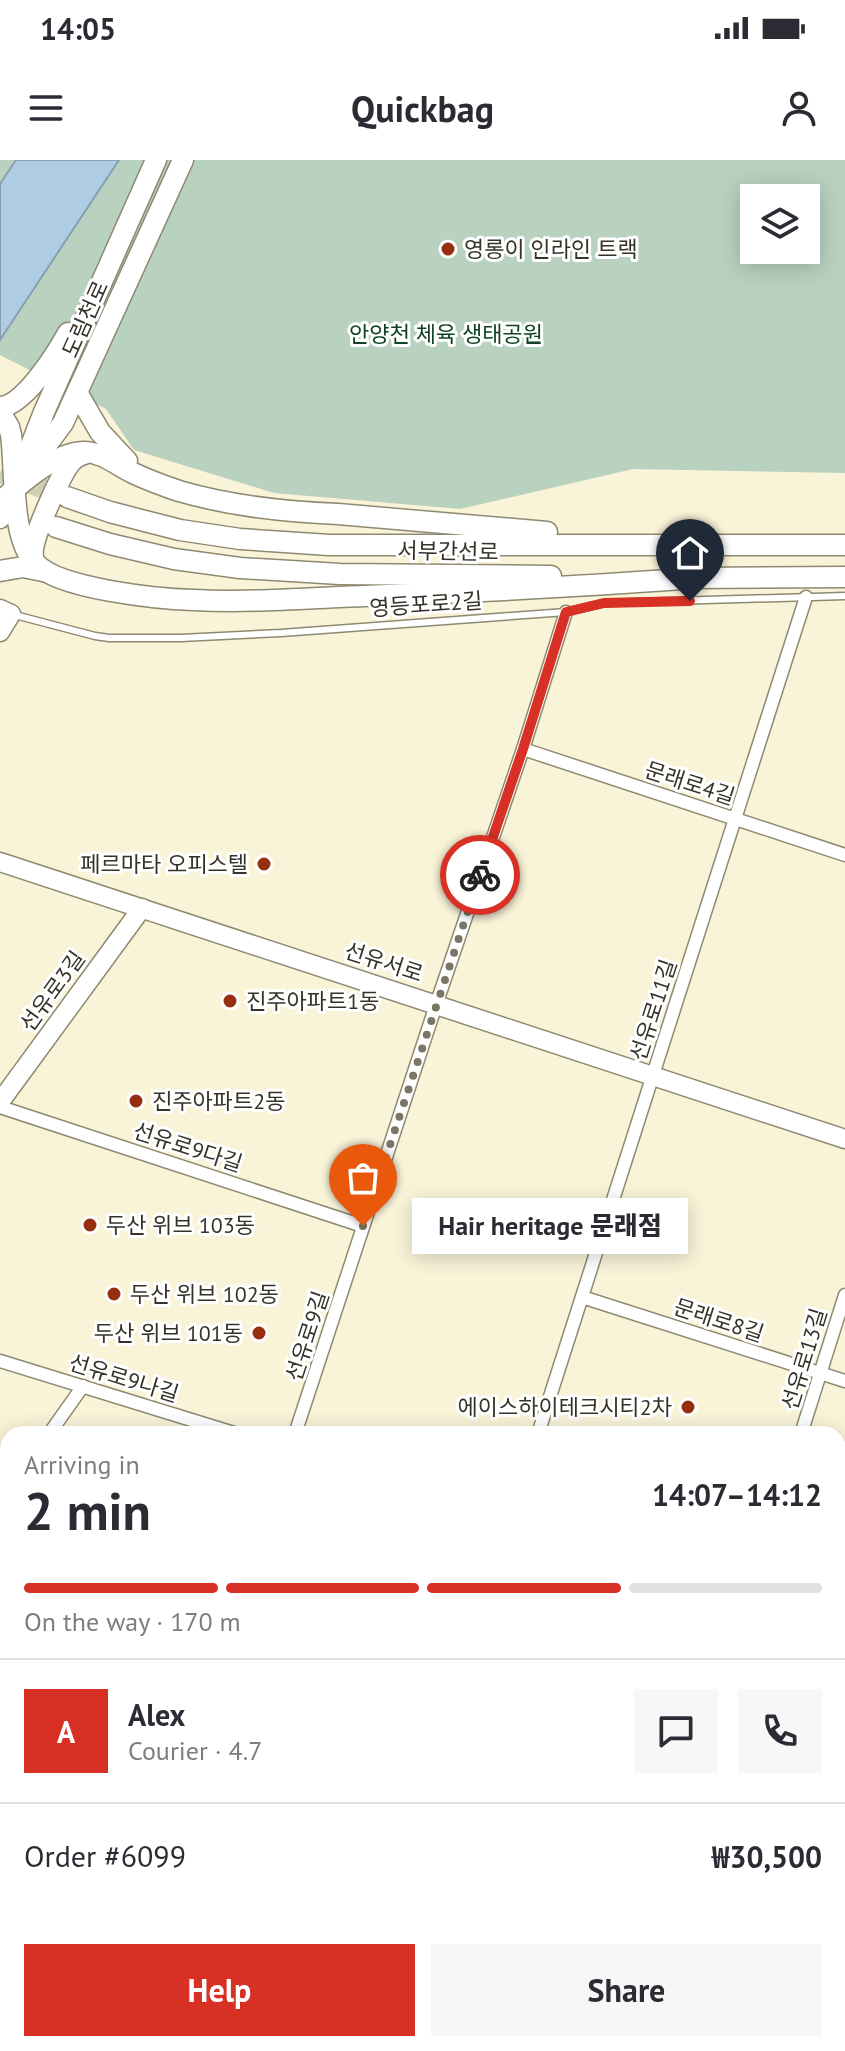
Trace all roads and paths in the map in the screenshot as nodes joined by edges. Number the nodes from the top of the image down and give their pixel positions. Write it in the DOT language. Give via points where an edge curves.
graph roads {
  1 [pos="156,160"];
  2 [pos="183,160"];
  3 [pos="104,276"];
  4 [pos="78,394"];
  5 [pos="0,410"];
  6 [pos="0,432"];
  7 [pos="92,452"];
  8 [pos="144,478"];
  9 [pos="7,495"];
  10 [pos="67,497"];
  11 [pos="0,518"];
  12 [pos="56,527"];
  13 [pos="698,544"];
  14 [pos="845,545"];
  15 [pos="39,567"];
  16 [pos="0,571"];
  17 [pos="845,577"];
  18 [pos="698,578"];
  19 [pos="845,596"];
  20 [pos="806,597"];
  21 [pos="6,612"];
  22 [pos="566,612"];
  23 [pos="0,632"];
  24 [pos="523,749"];
  25 [pos="735,819"];
  26 [pos="845,855"];
  27 [pos="0,862"];
  28 [pos="142,908"];
  29 [pos="436,1005"];
  30 [pos="653,1076"];
  31 [pos="0,1104"];
  32 [pos="845,1139"];
  33 [pos="363,1226"];
  34 [pos="845,1295"];
  35 [pos="582,1297"];
  36 [pos="0,1361"];
  37 [pos="820,1373"];
  38 [pos="845,1381"];
  39 [pos="83,1386"];
  40 [pos="55,1426"];
  41 [pos="211,1426"];
  42 [pos="298,1426"];
  43 [pos="541,1426"];
  44 [pos="803,1426"];
  1 -- 3 [label="main road, 도림천로"];
  2 -- 4 [label="main road, 도림천로"];
  3 -- 5 [label="main road" via="57,353 19,398"];
  3 -- 9 [label="main road, 도림천로"];
  4 -- 8 [label="main road" via="100,432"];
  4 -- 9 [label="main road, 도림천로" via="63,423"];
  5 -- 6 [label="main road"];
  5 -- 9 [label="main road" via="11,435"];
  7 -- 8 [label="main road"];
  7 -- 9 [label="main road" via="65,455"];
  7 -- 15 [label="main road" via="78,456 66,470 35,542 32,554"];
  8 -- 13 [label="main road" via="263,509"];
  9 -- 11 [label="main road, 도림천로"];
  9 -- 15 [label="main road" via="30,558"];
  10 -- 13 [label="main road, 서부간선로" via="180,530 240,539 329,545"];
  12 -- 18 [label="main road, 서부간선로" via="174,559 240,568"];
  13 -- 14 [label="main road, 서부간선로"];
  15 -- 16 [label="main road"];
  15 -- 18 [label="main road" via="105,589 208,600 520,590"];
  17 -- 18 [label="main road, 서부간선로"];
  19 -- 20 [label="lane, 영등포로2길"];
  20 -- 22 [label="lane, 영등포로2길" via="604,603"];
  20 -- 25 [label="street, 선유로11길"];
  21 -- 22 [label="lane, 영등포로2길" via="109,638 281,633"];
  21 -- 23 [label="street"];
  22 -- 24 [label="street, 선유로9길"];
  24 -- 25 [label="street, 문래로4길"];
  24 -- 29 [label="street, 선유로9길"];
  25 -- 26 [label="street, 문래로4길"];
  25 -- 30 [label="street, 선유로11길"];
  27 -- 28 [label="street, 선유서로"];
  28 -- 29 [label="street, 선유서로"];
  28 -- 31 [label="street, 선유로3길"];
  29 -- 30 [label="street, 선유서로"];
  29 -- 33 [label="street, 선유로9길"];
  30 -- 32 [label="street, 선유서로"];
  30 -- 35 [label="street, 선유로11길"];
  31 -- 33 [label="street, 선유로9다길"];
  33 -- 42 [label="street, 선유로9길"];
  34 -- 37 [label="street, 선유로13길"];
  35 -- 37 [label="street, 문래로8길"];
  35 -- 43 [label="street, 선유로11길"];
  36 -- 39 [label="street, 선유로9나길"];
  37 -- 38 [label="street, 문래로8길"];
  37 -- 44 [label="street, 선유로13길"];
  39 -- 40 [label="street"];
  39 -- 41 [label="street, 선유로9나길"];
}
